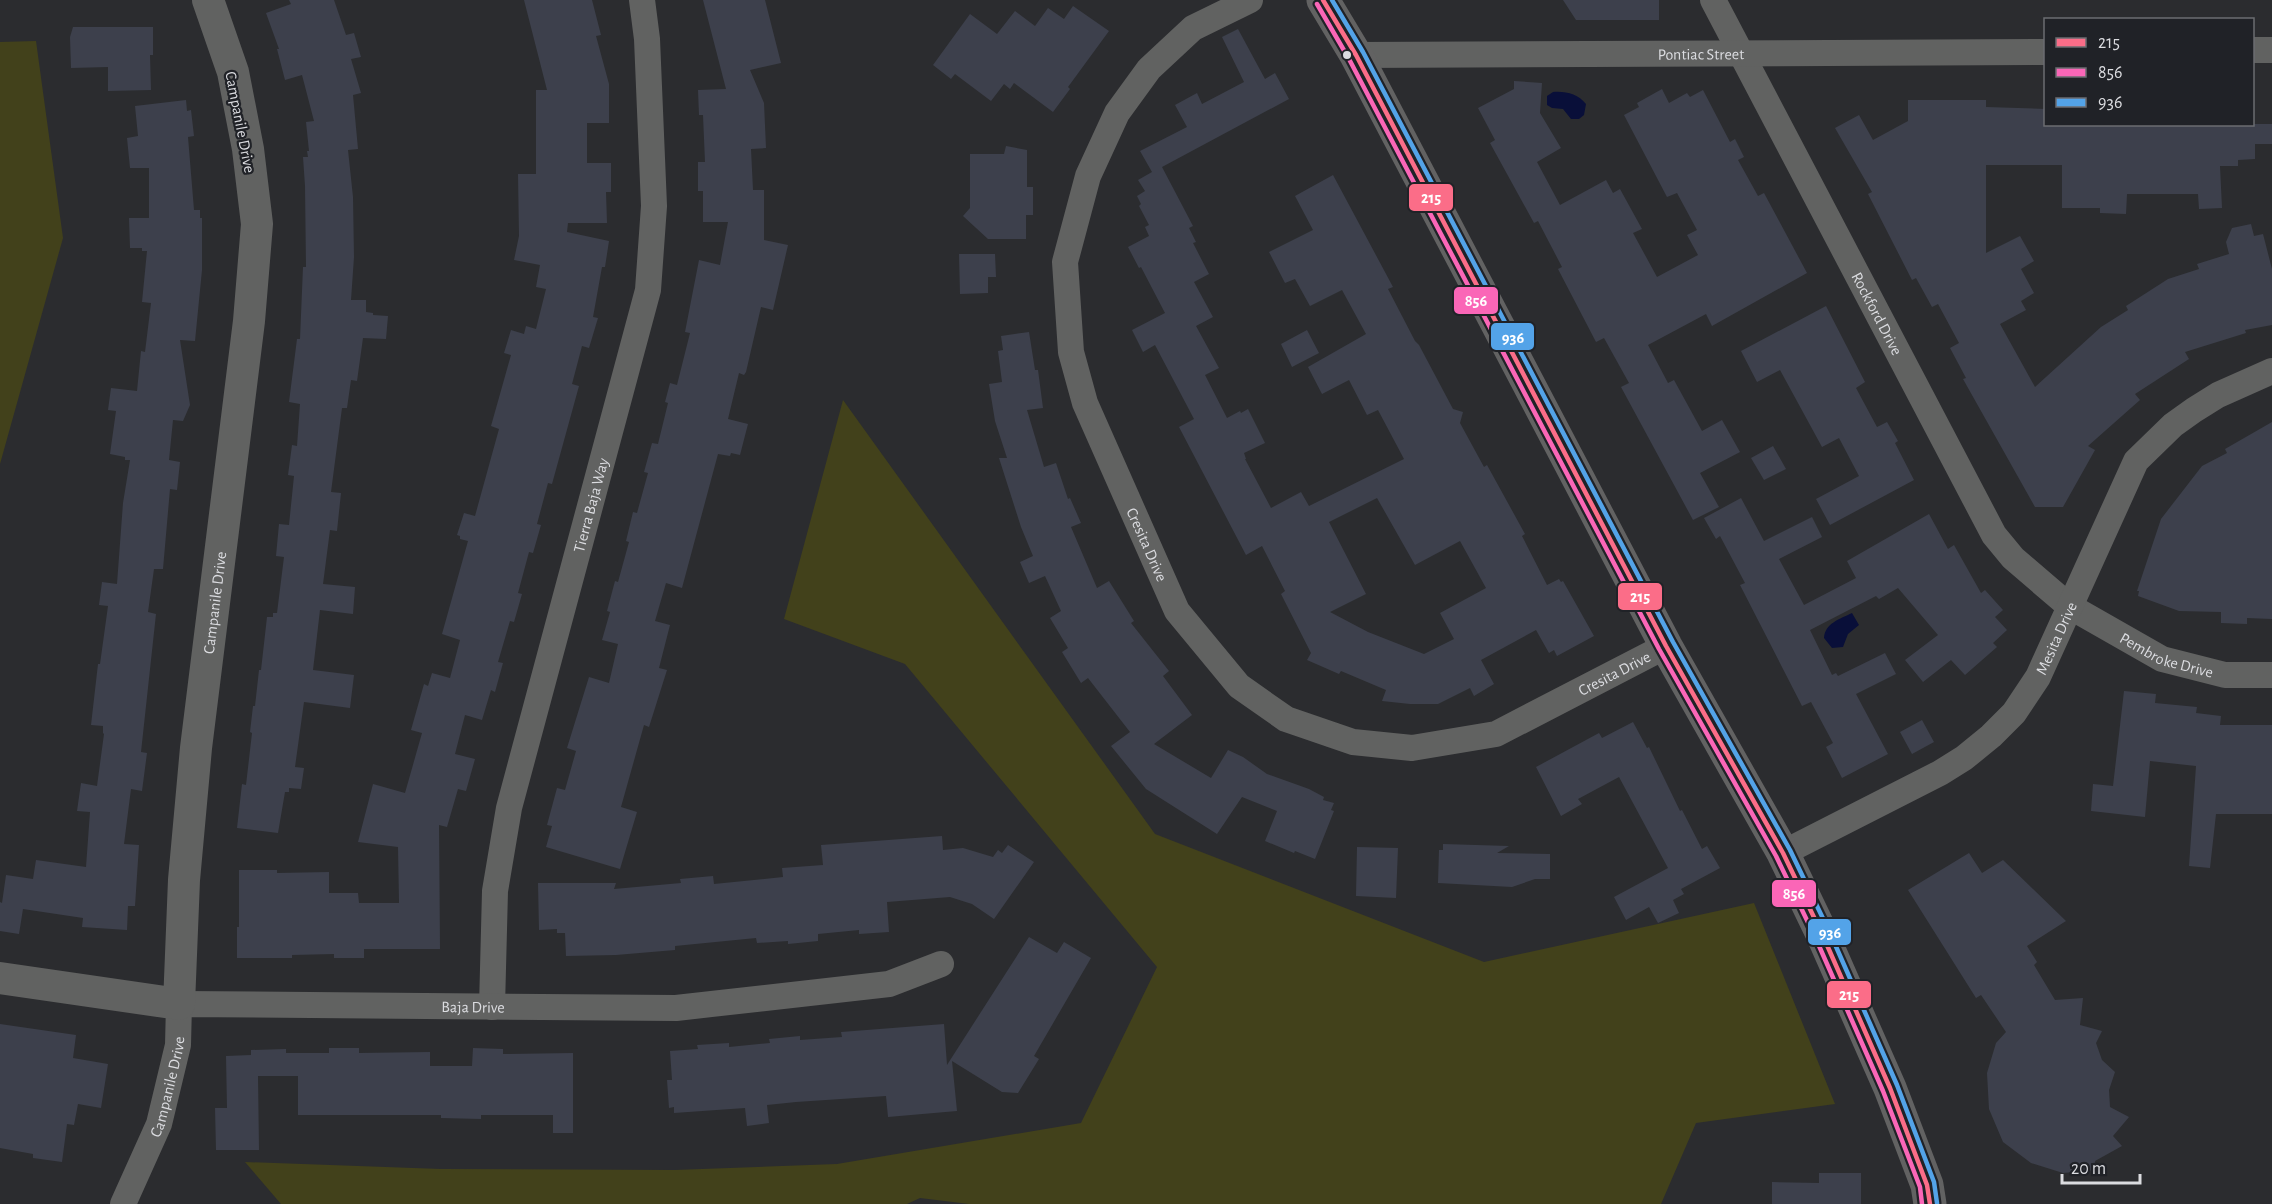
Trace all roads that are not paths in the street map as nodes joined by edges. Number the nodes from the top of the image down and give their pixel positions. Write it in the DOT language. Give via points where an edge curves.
graph roads {
  1 [pos="208,0"];
  2 [pos="642,0"];
  3 [pos="1250,0"];
  4 [pos="1323,0"];
  5 [pos="1713,0"];
  6 [pos="2254,50"];
  7 [pos="2272,50"];
  8 [pos="2044,52"];
  9 [pos="1742,54"];
  10 [pos="1356,55"];
  11 [pos="2272,371"];
  12 [pos="2069,606"];
  13 [pos="1666,646"];
  14 [pos="2272,675"];
  15 [pos="1783,854"];
  16 [pos="942,964"];
  17 [pos="0,978"];
  18 [pos="180,1004"];
  19 [pos="492,1007"];
  20 [pos="123,1204"];
  21 [pos="1930,1204"];
  1 -- 18 [label="street, Campanile Drive" via="233,72 257,224 196,748 183,880"];
  2 -- 19 [label="street, Tierra Baja Way" via="654,206 648,290 509,808 495,891"];
  3 -- 13 [label="street, Cresita Drive" via="1192,28 1149,69 1117,113 1088,176 1065,262 1071,352 1085,403 1177,611 1239,686 1286,719 1353,742 1412,748 1496,734"];
  4 -- 10 [label="main road"];
  5 -- 9 [label="street, Rockford Drive"];
  6 -- 7 [label="street"];
  8 -- 9 [label="street, Pontiac Street"];
  9 -- 10 [label="street, Pontiac Street"];
  9 -- 12 [label="street, Rockford Drive" via="1994,535 2013,558"];
  10 -- 13 [label="main road"];
  11 -- 12 [label="street, Mesita Drive" via="2194,410 2136,461"];
  12 -- 14 [label="street, Pembroke Drive" via="2162,659 2225,675"];
  12 -- 15 [label="street, Mesita Drive" via="2038,677 2014,713 1991,736 1940,773"];
  13 -- 15 [label="main road"];
  15 -- 21 [label="main road" via="1890,1088 1927,1185"];
  16 -- 19 [label="street, Baja Drive" via="889,984 676,1008"];
  17 -- 18 [label="street, Baja Drive"];
  18 -- 19 [label="street, Baja Drive"];
  18 -- 20 [label="street, Campanile Drive" via="178,1045 159,1124"];
}
